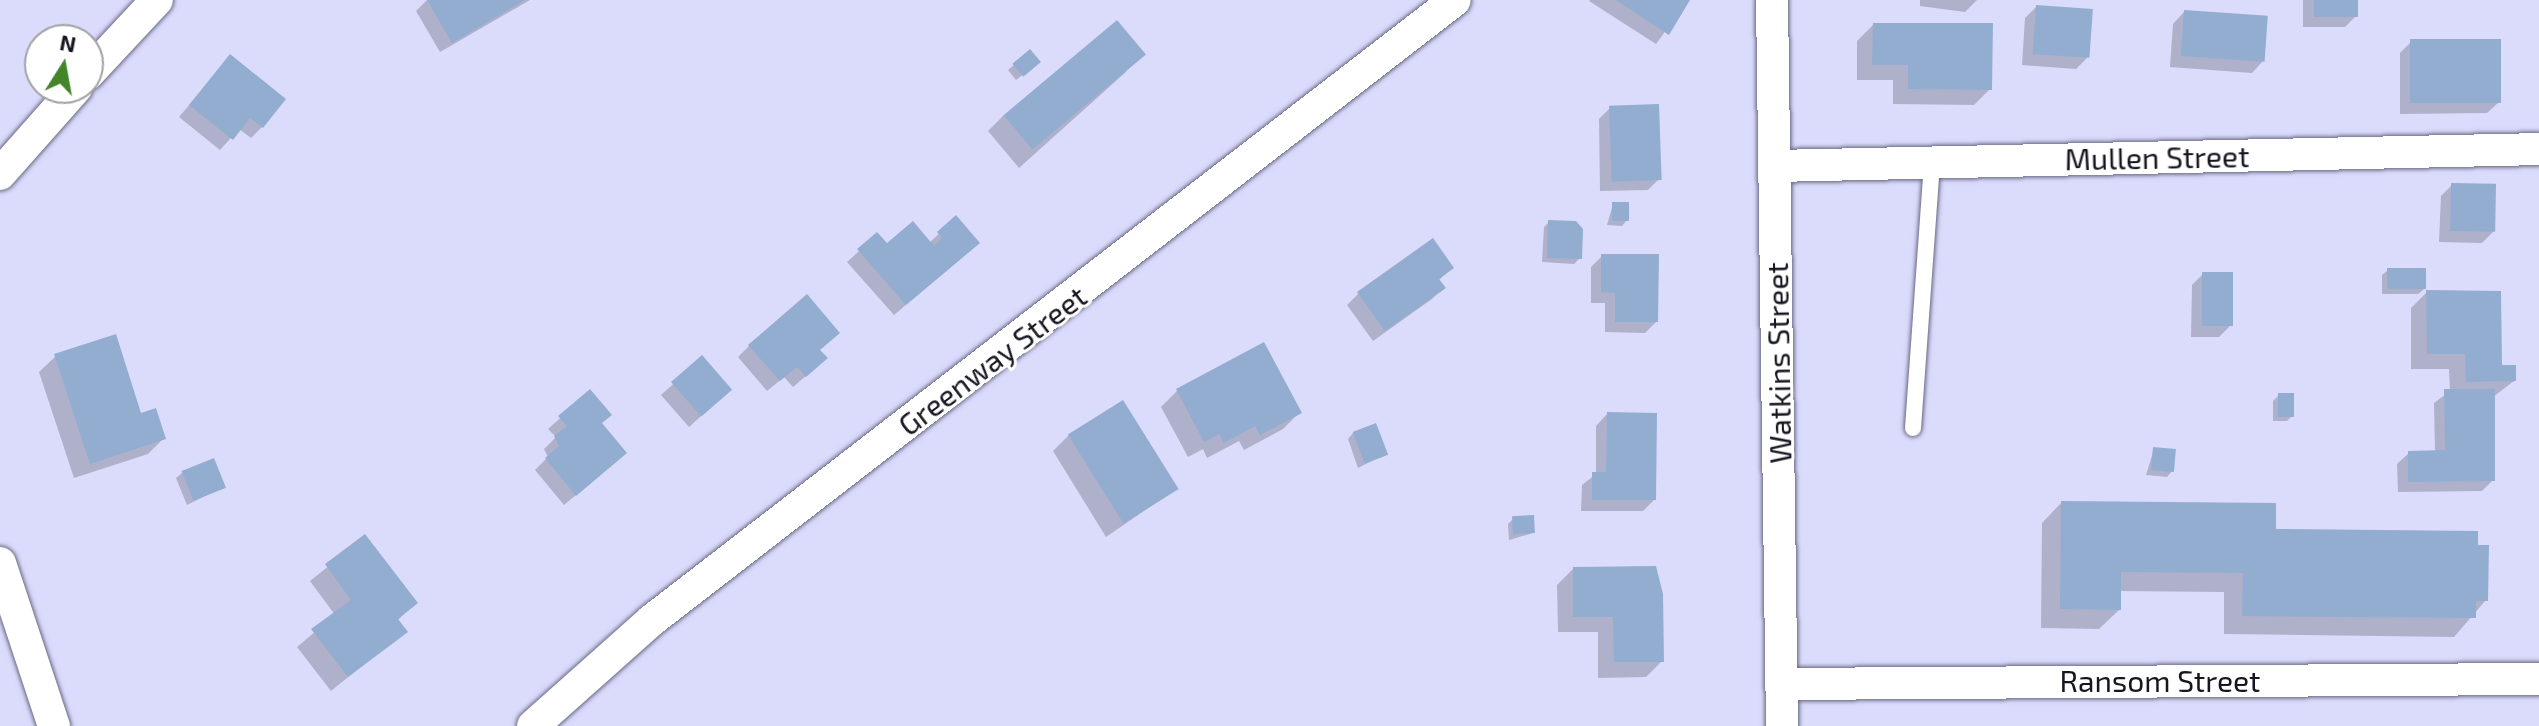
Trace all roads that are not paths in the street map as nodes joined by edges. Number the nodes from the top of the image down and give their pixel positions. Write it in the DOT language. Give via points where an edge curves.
graph roads {
  1 [pos="157,0"];
  2 [pos="1455,0"];
  3 [pos="1772,0"];
  4 [pos="104,57"];
  5 [pos="62,104"];
  6 [pos="2539,149"];
  7 [pos="1932,162"];
  8 [pos="1775,166"];
  9 [pos="0,174"];
  10 [pos="1913,428"];
  11 [pos="0,563"];
  12 [pos="2539,679"];
  13 [pos="1782,684"];
  14 [pos="54,726"];
  15 [pos="533,726"];
  16 [pos="1782,726"];
  1 -- 4 [label="street"];
  2 -- 15 [label="street, Greenway Street" via="652,620"];
  3 -- 8 [label="street, Watkins Street"];
  5 -- 9 [label="street"];
  6 -- 7 [label="street, Mullen Street"];
  7 -- 8 [label="street, Mullen Street"];
  7 -- 10 [label="lane"];
  8 -- 13 [label="street, Watkins Street"];
  11 -- 14 [label="street"];
  12 -- 13 [label="street, Ransom Street"];
  13 -- 16 [label="street, Watkins Street"];
}
